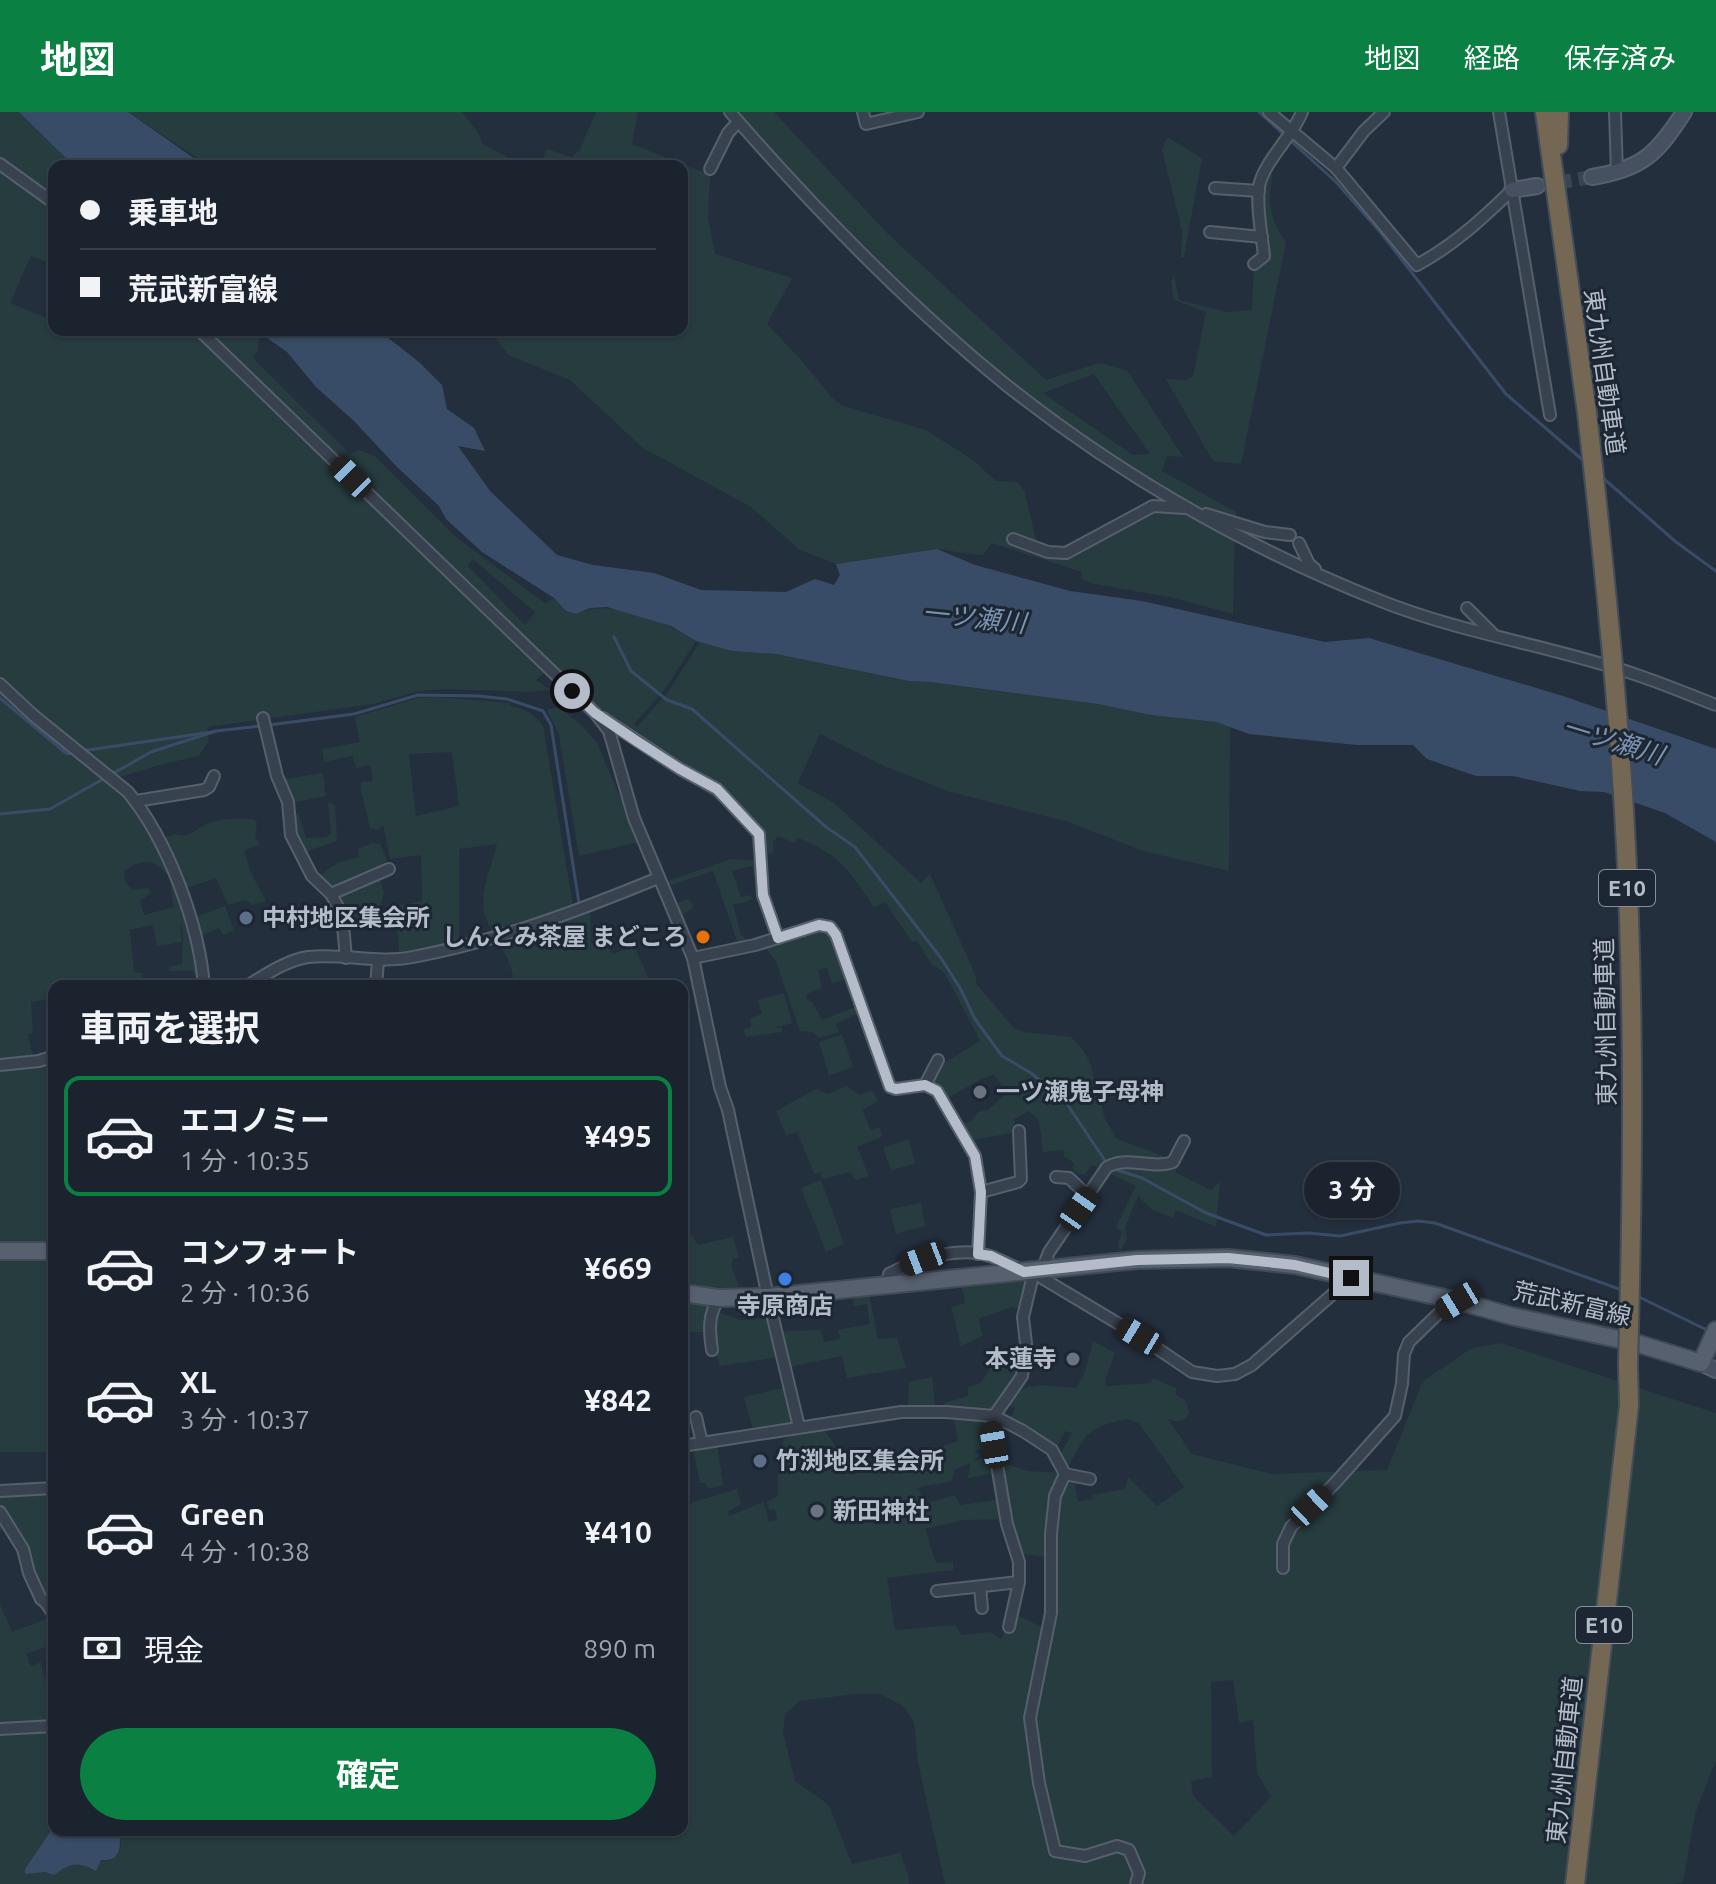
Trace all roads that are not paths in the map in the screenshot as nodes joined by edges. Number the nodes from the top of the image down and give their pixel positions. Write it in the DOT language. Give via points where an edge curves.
graph roads {
  1 [pos="730,112"];
  2 [pos="863,112"];
  3 [pos="918,112"];
  4 [pos="1269,112"];
  5 [pos="1302,112"];
  6 [pos="1384,112"];
  7 [pos="1499,112"];
  8 [pos="1536,112"];
  9 [pos="1545,112"];
  10 [pos="1559,112"];
  11 [pos="1615,112"];
  12 [pos="1684,112"];
  13 [pos="738,122"];
  14 [pos="1289,135"];
  15 [pos="0,164"];
  16 [pos="1336,168"];
  17 [pos="710,169"];
  18 [pos="1617,173"];
  19 [pos="1592,177"];
  20 [pos="1545,182"];
  21 [pos="1215,188"];
  22 [pos="1512,190"];
  23 [pos="1259,191"];
  24 [pos="48,199"];
  25 [pos="1210,232"];
  26 [pos="1262,237"];
  27 [pos="1564,252"];
  28 [pos="1254,264"];
  29 [pos="205,336"];
  30 [pos="1550,415"];
  31 [pos="1196,510"];
  32 [pos="1013,539"];
  33 [pos="1325,578"];
  34 [pos="1467,608"];
  35 [pos="1495,636"];
  36 [pos="0,684"];
  37 [pos="1716,705"];
  38 [pos="595,713"];
  39 [pos="265,723"];
  40 [pos="214,776"];
  41 [pos="136,801"];
  42 [pos="389,869"];
  43 [pos="658,878"];
  44 [pos="331,894"];
  45 [pos="778,938"];
  46 [pos="346,958"];
  47 [pos="693,958"];
  48 [pos="378,961"];
  49 [pos="204,980"];
  50 [pos="257,980"];
  51 [pos="376,980"];
  52 [pos="48,1058"];
  53 [pos="938,1060"];
  54 [pos="0,1065"];
  55 [pos="925,1085"];
  56 [pos="1019,1131"];
  57 [pos="1184,1141"];
  58 [pos="1056,1177"];
  59 [pos="981,1192"];
  60 [pos="1088,1196"];
  61 [pos="0,1251"];
  62 [pos="48,1251"];
  63 [pos="978,1254"];
  64 [pos="1033,1271"];
  65 [pos="1351,1278"];
  66 [pos="886,1287"];
  67 [pos="688,1294"];
  68 [pos="768,1297"];
  69 [pos="719,1298"];
  70 [pos="1458,1301"];
  71 [pos="1716,1330"];
  72 [pos="712,1350"];
  73 [pos="1708,1366"];
  74 [pos="994,1416"];
  75 [pos="696,1417"];
  76 [pos="799,1427"];
  77 [pos="702,1443"];
  78 [pos="688,1445"];
  79 [pos="1065,1474"];
  80 [pos="1090,1479"];
  81 [pos="48,1488"];
  82 [pos="0,1491"];
  83 [pos="0,1512"];
  84 [pos="1283,1568"];
  85 [pos="1019,1582"];
  86 [pos="980,1587"];
  87 [pos="937,1591"];
  88 [pos="48,1608"];
  89 [pos="982,1608"];
  90 [pos="1009,1627"];
  91 [pos="48,1726"];
  92 [pos="0,1729"];
  93 [pos="1136,1884"];
  94 [pos="1575,1884"];
  1 -- 13 [label="street"];
  2 -- 3 [label="street" via="866,124"];
  4 -- 14 [label="street"];
  5 -- 14 [label="street"];
  6 -- 16 [label="street"];
  7 -- 22 [label="street"];
  8 -- 27 [label="highway"];
  9 -- 20 [label="highway, 東九州自動車道 / E10"];
  10 -- 20 [label="highway" via="1558,148"];
  11 -- 18 [label="street"];
  12 -- 18 [label="street" via="1654,152"];
  13 -- 17 [label="street"];
  13 -- 31 [label="street" via="859,248 1004,382 1088,445"];
  14 -- 16 [label="street"];
  14 -- 23 [label="street"];
  15 -- 24 [label="street"];
  16 -- 22 [label="street" via="1417,265 1471,230"];
  18 -- 19 [label="street"];
  20 -- 22 [label="street"];
  20 -- 27 [label="highway, 東九州自動車道 / E10"];
  21 -- 23 [label="street"];
  22 -- 30 [label="street"];
  23 -- 26 [label="street"];
  25 -- 26 [label="street"];
  26 -- 28 [label="street" via="1264,256"];
  27 -- 94 [label="highway, 東九州自動車道 / E10, bridge" via="1606,579 1624,812 1633,1174 1629,1406"];
  29 -- 38 [label="street"];
  31 -- 32 [label="street" via="1153,506 1066,553"];
  31 -- 33 [label="street"];
  31 -- 33 [label="street" via="1295,539 1309,564"];
  33 -- 35 [label="street" via="1385,603"];
  34 -- 35 [label="street"];
  35 -- 37 [label="street" via="1636,674"];
  36 -- 41 [label="street"];
  38 -- 43 [label="street" via="609,731"];
  38 -- 45 [label="street" via="717,789 759,834 763,895"];
  39 -- 44 [label="street" via="288,802 291,835 312,876"];
  40 -- 41 [label="street" via="204,790"];
  41 -- 49 [label="street" via="179,883"];
  42 -- 44 [label="street"];
  43 -- 47 [label="street"];
  43 -- 48 [label="street" via="496,938"];
  44 -- 46 [label="street" via="343,925"];
  45 -- 47 [label="street"];
  45 -- 55 [label="street" via="819,925 830,927 890,1087"];
  46 -- 48 [label="street"];
  46 -- 50 [label="street" via="306,957"];
  47 -- 68 [label="street"];
  48 -- 51 [label="street"];
  52 -- 54 [label="street"];
  53 -- 55 [label="street"];
  55 -- 59 [label="street" via="937,1091 975,1156"];
  56 -- 59 [label="street" via="1021,1179"];
  57 -- 60 [label="street" via="1173,1162 1164,1165 1116,1161"];
  58 -- 60 [label="street" via="1069,1178"];
  59 -- 63 [label="street"];
  60 -- 64 [label="street"];
  61 -- 62 [label="main road"];
  63 -- 64 [label="street"];
  63 -- 66 [label="street" via="923,1259 889,1274"];
  64 -- 65 [label="main road, 荒武新富線" via="1137,1260 1228,1258"];
  64 -- 65 [label="street" via="1192,1372 1217,1376 1252,1365"];
  64 -- 66 [label="main road, 荒武新富線"];
  64 -- 74 [label="street" via="1023,1317 1022,1376"];
  65 -- 70 [label="main road, 荒武新富線"];
  66 -- 68 [label="main road, 荒武新富線"];
  67 -- 69 [label="main road, 荒武新富線"];
  68 -- 69 [label="main road, 荒武新富線"];
  68 -- 76 [label="street"];
  69 -- 72 [label="street" via="709,1322"];
  70 -- 73 [label="main road, 荒武新富線" via="1636,1343"];
  70 -- 84 [label="street" via="1409,1342 1395,1416 1291,1527 1283,1544"];
  71 -- 73 [label="main road, 荒武新富線"];
  74 -- 76 [label="street" via="901,1412"];
  74 -- 79 [label="street" via="1052,1450"];
  74 -- 85 [label="street" via="991,1429"];
  75 -- 77 [label="street"];
  76 -- 77 [label="street"];
  77 -- 78 [label="street"];
  79 -- 80 [label="street"];
  79 -- 93 [label="street" via="1055,1496 1051,1613 1030,1718 1039,1783 1055,1851 1085,1856 1117,1846 1129,1850 1139,1873"];
  81 -- 82 [label="street"];
  83 -- 88 [label="street"];
  85 -- 86 [label="street"];
  85 -- 90 [label="street"];
  86 -- 87 [label="street"];
  86 -- 89 [label="street"];
  91 -- 92 [label="street"];
}
